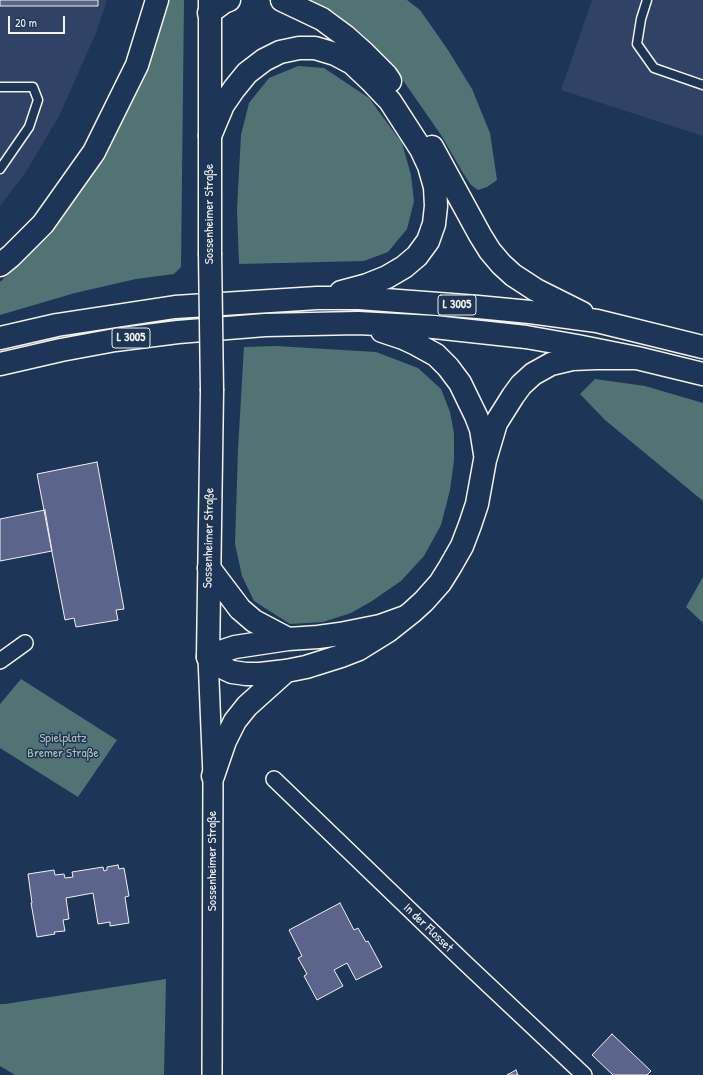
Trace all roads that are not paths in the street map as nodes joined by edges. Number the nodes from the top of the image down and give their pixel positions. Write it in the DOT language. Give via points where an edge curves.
graph roads {
  1 [pos="157,0"];
  2 [pos="229,0"];
  3 [pos="282,0"];
  4 [pos="647,0"];
  5 [pos="210,6"];
  6 [pos="703,85"];
  7 [pos="0,87"];
  8 [pos="210,136"];
  9 [pos="0,169"];
  10 [pos="0,265"];
  11 [pos="317,298"];
  12 [pos="597,321"];
  13 [pos="358,324"];
  14 [pos="0,338"];
  15 [pos="703,347"];
  16 [pos="637,358"];
  17 [pos="0,364"];
  18 [pos="703,374"];
  19 [pos="485,460"];
  20 [pos="209,568"];
  21 [pos="405,617"];
  22 [pos="288,639"];
  23 [pos="25,644"];
  24 [pos="208,657"];
  25 [pos="0,661"];
  26 [pos="286,671"];
  27 [pos="213,776"];
  28 [pos="274,779"];
  29 [pos="212,1075"];
  30 [pos="584,1075"];
  1 -- 10 [label="main road" via="137,65 94,152 43,224"];
  2 -- 5 [label="main road"];
  3 -- 12 [label="main road" via="322,20 345,36 386,75 440,160 490,252 513,275 536,290"];
  4 -- 6 [label="lane" via="637,44 654,68"];
  5 -- 8 [label="main road, Sossenheimer Straße"];
  7 -- 9 [label="lane" via="33,87 38,100 29,127"];
  8 -- 11 [label="main road" via="223,105 247,73 280,52 299,48 315,48 352,63 390,101 421,149 435,187 434,224 428,241 417,256 386,277 367,285"];
  8 -- 20 [label="main road, Sossenheimer Straße, bridge" via="212,391"];
  11 -- 12 [label="main road, L 3005" via="437,303"];
  11 -- 14 [label="main road, L 3005" via="175,307 57,325"];
  12 -- 15 [label="main road, L 3005"];
  13 -- 16 [label="main road, L 3005" via="434,327 526,337"];
  13 -- 17 [label="main road, L 3005" via="265,325 178,332 115,340"];
  13 -- 19 [label="main road" via="416,344 436,355 448,367 460,383 479,422"];
  16 -- 18 [label="main road, L 3005"];
  16 -- 19 [label="main road" via="572,359 551,364 533,374 521,384 496,423"];
  19 -- 21 [label="main road" via="477,504 462,546 440,583"];
  20 -- 22 [label="main road" via="240,609 254,621"];
  20 -- 24 [label="main road, Sossenheimer Straße"];
  21 -- 22 [label="main road" via="357,632"];
  21 -- 26 [label="main road" via="388,631 358,649 306,667"];
  22 -- 24 [label="main road" via="234,647"];
  23 -- 25 [label="street"];
  24 -- 26 [label="main road" via="218,666 232,672 260,674"];
  24 -- 27 [label="street, Sossenheimer Straße"];
  26 -- 27 [label="main road" via="247,706 235,721"];
  27 -- 29 [label="street, Sossenheimer Straße"];
  28 -- 30 [label="street, In der Flosset"];
}
